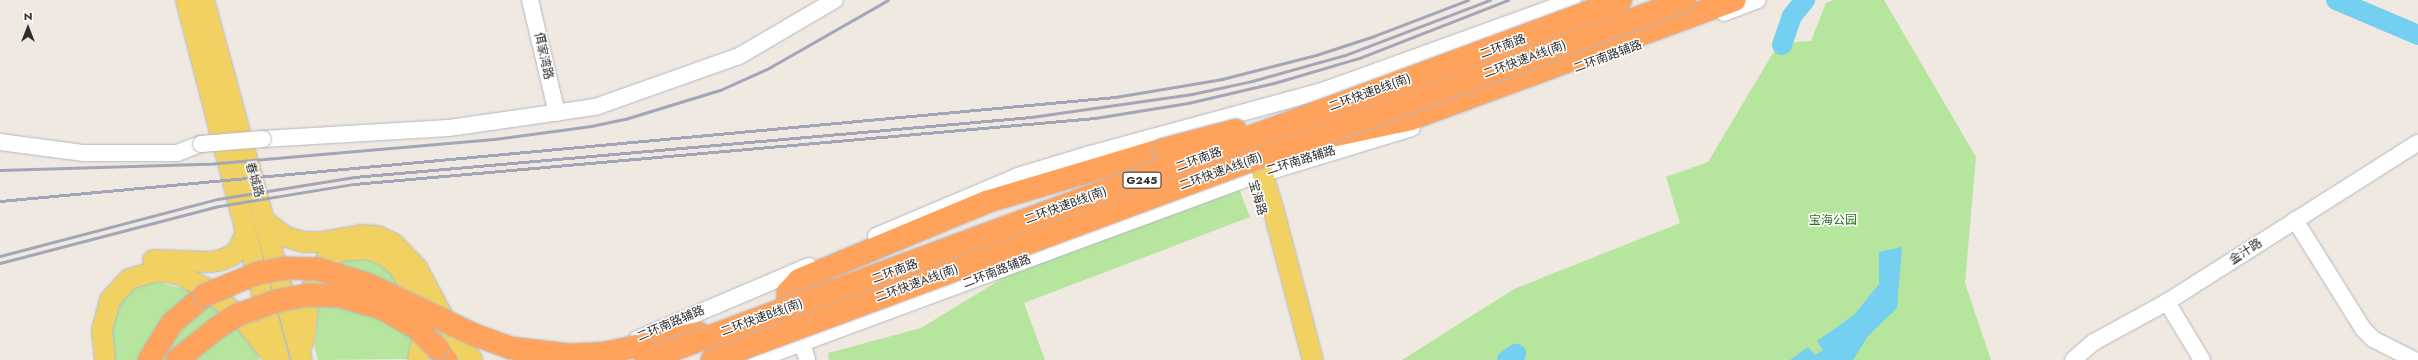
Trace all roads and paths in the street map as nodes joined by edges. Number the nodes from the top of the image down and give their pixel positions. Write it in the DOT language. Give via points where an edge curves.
graph roads {
  1 [pos="186,0"];
  2 [pos="204,0"];
  3 [pos="530,0"];
  4 [pos="835,0"];
  5 [pos="1573,0"];
  6 [pos="1621,0"];
  7 [pos="1630,0"];
  8 [pos="1675,0"];
  9 [pos="1685,0"];
  10 [pos="1735,0"];
  11 [pos="1758,0"];
  12 [pos="1382,89"];
  13 [pos="557,113"];
  14 [pos="1238,115"];
  15 [pos="0,142"];
  16 [pos="2418,143"];
  17 [pos="1253,161"];
  18 [pos="2295,220"];
  19 [pos="266,222"];
  20 [pos="246,232"];
  21 [pos="779,278"];
  22 [pos="2167,302"];
  23 [pos="790,333"];
  24 [pos="93,360"];
  25 [pos="105,360"];
  26 [pos="149,360"];
  27 [pos="177,360"];
  28 [pos="275,360"];
  29 [pos="279,360"];
  30 [pos="304,360"];
  31 [pos="418,360"];
  32 [pos="446,360"];
  33 [pos="472,360"];
  34 [pos="576,360"];
  35 [pos="646,360"];
  36 [pos="655,360"];
  37 [pos="702,360"];
  38 [pos="712,360"];
  39 [pos="756,360"];
  40 [pos="806,360"];
  41 [pos="1300,360"];
  42 [pos="1313,360"];
  43 [pos="2074,360"];
  44 [pos="2202,360"];
  45 [pos="2414,360"];
  1 -- 20 [label="main road, 春城路"];
  2 -- 19 [label="main road, 春城路"];
  3 -- 13 [label="street, 佴家湾路"];
  4 -- 13 [label="street" via="740,56 626,98 595,107"];
  5 -- 14 [label="street, 二环南路辅路" via="1358,79"];
  6 -- 12 [label="highway, 二环快速B线(南), bridge"];
  7 -- 17 [label="main road, 二环南路 / G245"];
  8 -- 17 [label="main road, 二环南路 / G245"];
  9 -- 38 [label="highway, 二环快速A线(南), bridge"];
  10 -- 17 [label="highway" via="1430,112 1393,124 1304,141"];
  11 -- 17 [label="street, 二环南路辅路" via="1422,125"];
  12 -- 23 [label="highway, 二环快速B线(南), bridge"];
  12 -- 23 [label="highway, bridge" via="1006,195 804,278 796,282 788,292"];
  13 -- 15 [label="street, bridge" via="442,129 201,144 177,153 84,153"];
  14 -- 17 [label="street"];
  14 -- 21 [label="street, 二环南路辅路" via="1018,176"];
  16 -- 18 [label="street, 金汁路"];
  17 -- 23 [label="main road, 二环南路 / G245"];
  17 -- 23 [label="street, 二环南路辅路"];
  17 -- 41 [label="main road, 宝海路"];
  17 -- 42 [label="main road, 宝海路"];
  18 -- 22 [label="street, 金汁路"];
  18 -- 45 [label="street" via="2363,329 2373,338"];
  19 -- 30 [label="main road, 春城路"];
  19 -- 33 [label="main road" via="286,237 303,242 322,242 360,235 377,236 394,243 417,268 452,334"];
  20 -- 24 [label="main road" via="238,250 221,260 211,262 156,259 139,263 116,274 103,288 93,307 90,330"];
  20 -- 29 [label="main road, 春城路"];
  21 -- 23 [label="street"];
  21 -- 34 [label="street, 二环南路辅路" via="647,335"];
  22 -- 43 [label="street, 金汁路" via="2094,342"];
  22 -- 44 [label="street"];
  23 -- 26 [label="highway, bridge" via="720,329 605,353 539,354 487,340 350,278 318,269 287,268 244,277 205,295 172,323"];
  23 -- 35 [label="highway, 二环快速B线(南), bridge"];
  23 -- 36 [label="main road, 二环南路 / G245"];
  23 -- 37 [label="main road, 二环南路 / G245"];
  23 -- 39 [label="street, 二环南路辅路"];
  23 -- 40 [label="street"];
  25 -- 28 [label="main road" via="102,330 110,300 129,279 157,271 189,278 219,298 249,326"];
  27 -- 32 [label="highway, bridge" via="216,328 248,310 291,297 323,295 353,299 394,314 428,338"];
  30 -- 31 [label="main road" via="304,327 313,283 319,270 333,254 358,248 376,251 392,260 412,289 424,321 424,340"];
}
